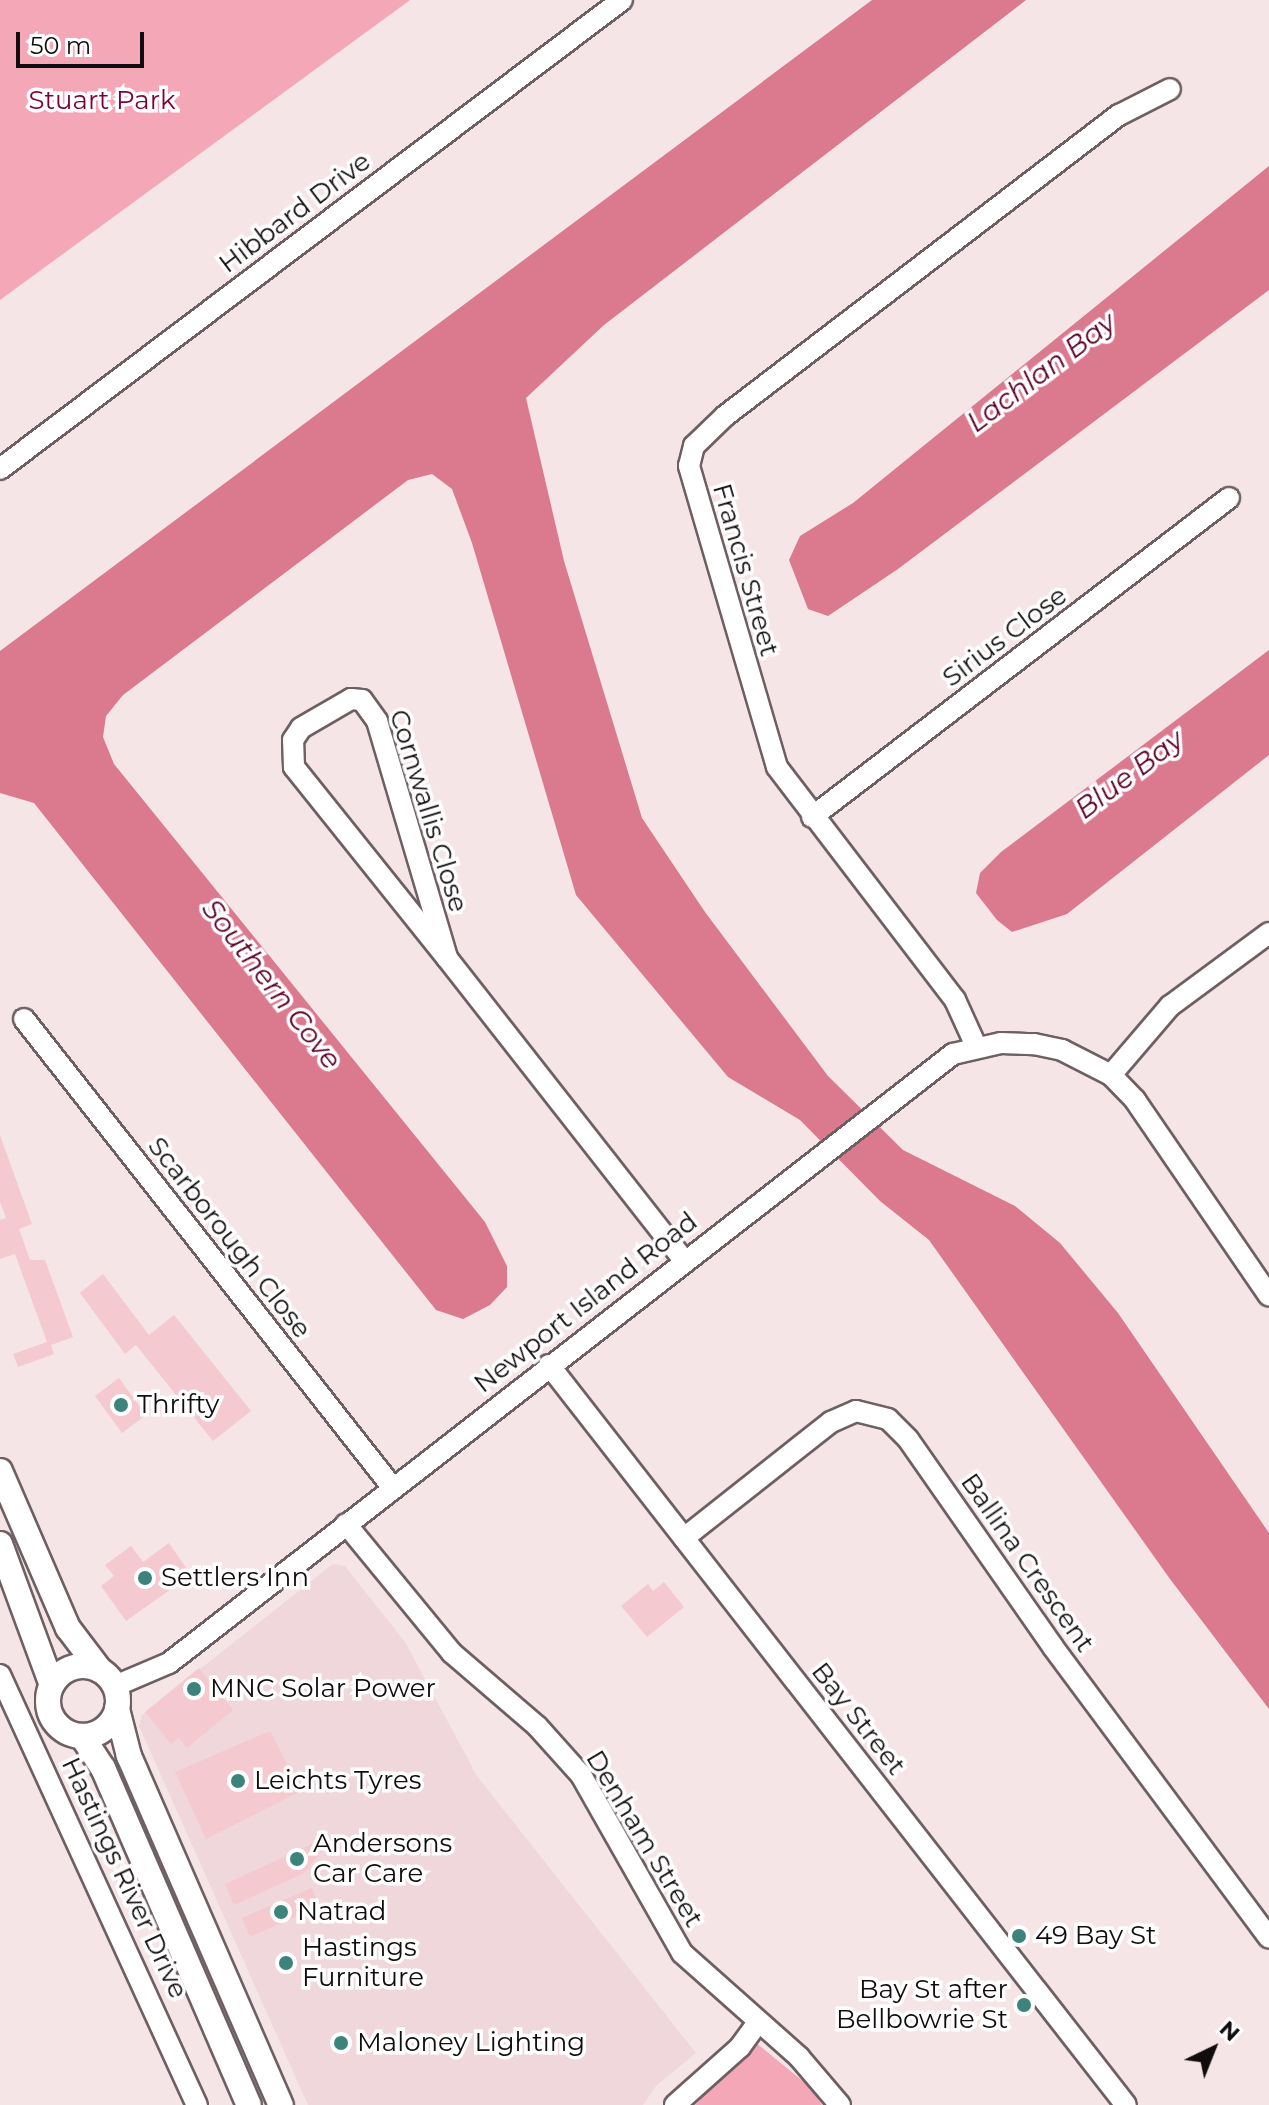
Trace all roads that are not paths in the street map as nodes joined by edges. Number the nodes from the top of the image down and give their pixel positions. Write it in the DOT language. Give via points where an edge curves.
graph roads {
  1 [pos="622,0"];
  2 [pos="1170,89"];
  3 [pos="0,469"];
  4 [pos="1229,498"];
  5 [pos="812,817"];
  6 [pos="1269,933"];
  7 [pos="447,958"];
  8 [pos="24,1019"];
  9 [pos="976,1046"];
  10 [pos="1111,1075"];
  11 [pos="684,1260"];
  12 [pos="1269,1296"];
  13 [pos="549,1365"];
  14 [pos="0,1471"];
  15 [pos="393,1488"];
  16 [pos="346,1524"];
  17 [pos="684,1538"];
  18 [pos="0,1544"];
  19 [pos="0,1675"];
  20 [pos="52,1685"];
  21 [pos="111,1688"];
  22 [pos="82,1736"];
  23 [pos="1269,1938"];
  24 [pos="757,2024"];
  25 [pos="197,2105"];
  26 [pos="249,2105"];
  27 [pos="281,2105"];
  28 [pos="675,2105"];
  29 [pos="840,2105"];
  30 [pos="1126,2105"];
  1 -- 3 [label="street, Hibbard Drive"];
  2 -- 5 [label="street, Francis Street" via="1119,115 725,416 694,446 689,466 692,487 771,752 784,781"];
  4 -- 5 [label="street, Sirius Close"];
  5 -- 9 [label="street, Francis Street" via="955,1000"];
  6 -- 10 [label="street" via="1170,1006"];
  7 -- 7 [label="street, Cornwallis Close" via="294,767 293,740 301,728 351,699 362,700 377,721"];
  7 -- 11 [label="street, Cornwallis Close"];
  8 -- 15 [label="street, Scarborough Close"];
  9 -- 10 [label="street, Newport Island Road" via="1034,1044 1062,1050"];
  9 -- 11 [label="street, Newport Island Road" via="953,1054 875,1110"];
  10 -- 12 [label="street" via="1135,1100"];
  11 -- 13 [label="street, Newport Island Road"];
  13 -- 15 [label="street, Newport Island Road"];
  13 -- 17 [label="street, Bay Street"];
  14 -- 21 [label="main road, Hastings River Drive" via="68,1628"];
  15 -- 16 [label="street, Newport Island Road"];
  16 -- 21 [label="street, Newport Island Road" via="169,1663"];
  16 -- 24 [label="street, Denham Street" via="452,1653 537,1726 581,1775 682,1953"];
  17 -- 23 [label="street, Ballina Crescent" via="831,1422 856,1411 888,1419 908,1439 1062,1659"];
  17 -- 30 [label="street, Bay Street"];
  18 -- 20 [label="main road"];
  19 -- 25 [label="street, Hastings River Drive"];
  20 -- 21 [label="main road" via="78,1666"];
  20 -- 22 [label="main road" via="53,1719"];
  21 -- 22 [label="main road" via="104,1729"];
  21 -- 27 [label="main road, Hastings River Drive" via="129,1756"];
  22 -- 26 [label="main road, Hastings River Drive" via="103,1768"];
  24 -- 28 [label="street" via="740,2047"];
  24 -- 29 [label="street, Denham Street" via="799,2057"];
}
